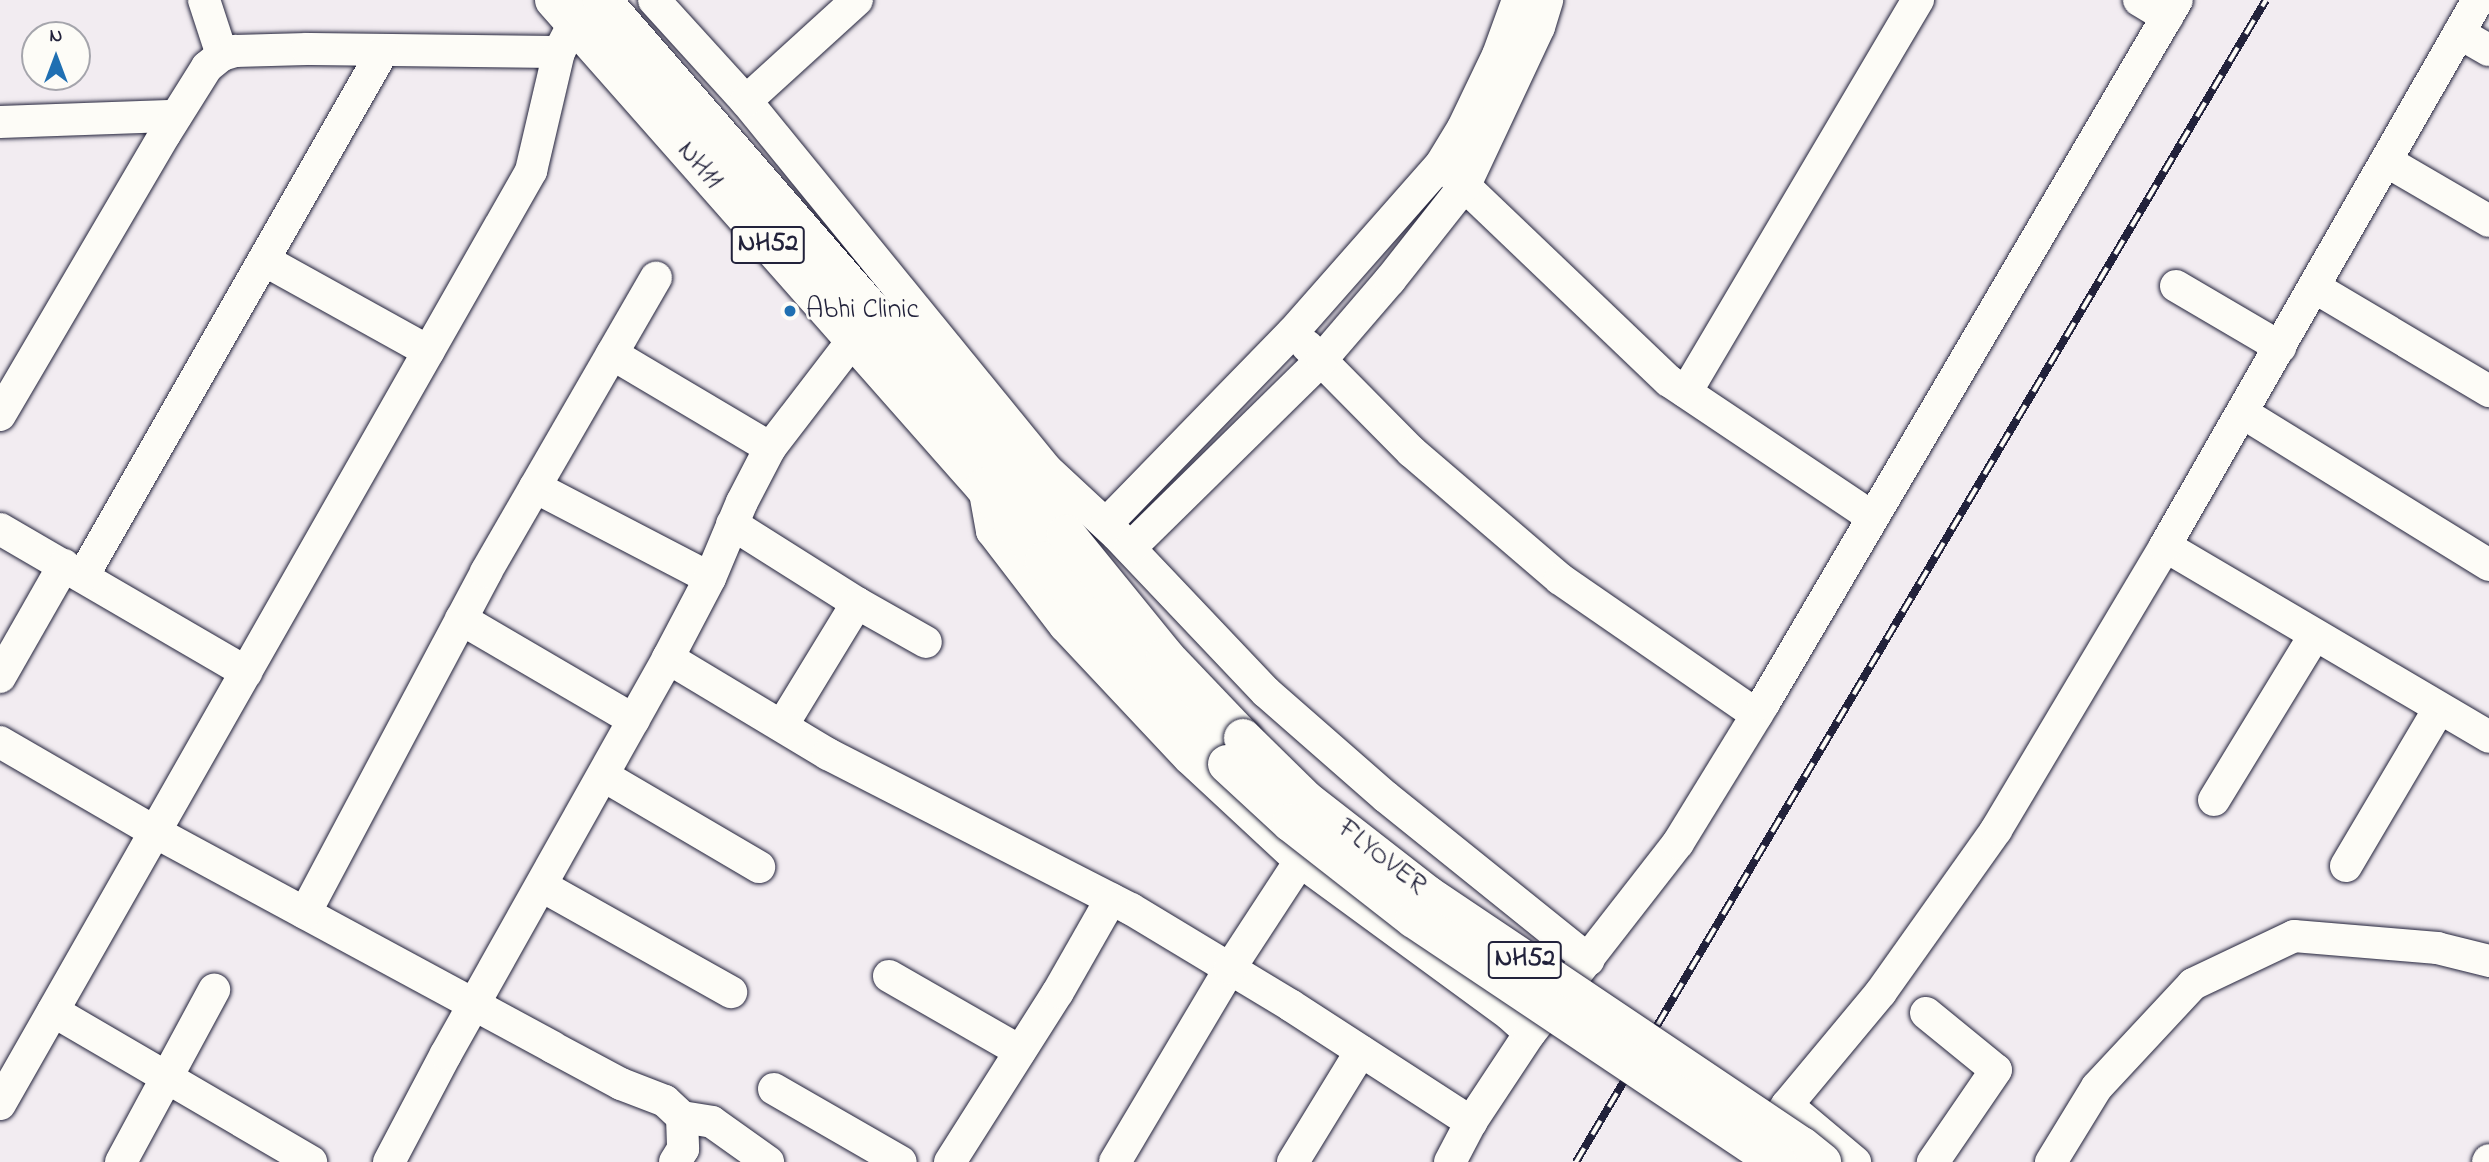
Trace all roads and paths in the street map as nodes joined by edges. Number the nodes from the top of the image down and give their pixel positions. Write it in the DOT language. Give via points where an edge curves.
graph roads {
  1 [pos="204,0"];
  2 [pos="653,0"];
  3 [pos="857,0"];
  4 [pos="1518,0"];
  5 [pos="1547,0"];
  6 [pos="1918,0"];
  7 [pos="2139,0"];
  8 [pos="2478,0"];
  9 [pos="2172,8"];
  10 [pos="575,15"];
  11 [pos="2459,33"];
  12 [pos="2489,50"];
  13 [pos="383,51"];
  14 [pos="222,55"];
  15 [pos="746,101"];
  16 [pos="176,116"];
  17 [pos="0,122"];
  18 [pos="2386,161"];
  19 [pos="1441,164"];
  20 [pos="1465,185"];
  21 [pos="2489,221"];
  22 [pos="264,260"];
  23 [pos="656,278"];
  24 [pos="2176,286"];
  25 [pos="2314,287"];
  26 [pos="1292,333"];
  27 [pos="852,341"];
  28 [pos="2280,347"];
  29 [pos="428,351"];
  30 [pos="612,354"];
  31 [pos="1322,359"];
  32 [pos="2489,391"];
  33 [pos="1686,393"];
  34 [pos="2243,413"];
  35 [pos="0,415"];
  36 [pos="770,448"];
  37 [pos="1013,476"];
  38 [pos="535,487"];
  39 [pos="1872,517"];
  40 [pos="732,524"];
  41 [pos="1106,524"];
  42 [pos="0,529"];
  43 [pos="2165,546"];
  44 [pos="1130,548"];
  45 [pos="2489,565"];
  46 [pos="74,571"];
  47 [pos="710,578"];
  48 [pos="857,603"];
  49 [pos="461,619"];
  50 [pos="2314,636"];
  51 [pos="926,642"];
  52 [pos="668,657"];
  53 [pos="246,672"];
  54 [pos="0,677"];
  55 [pos="2439,709"];
  56 [pos="1757,715"];
  57 [pos="634,720"];
  58 [pos="782,726"];
  59 [pos="2489,737"];
  60 [pos="0,742"];
  61 [pos="1235,751"];
  62 [pos="604,776"];
  63 [pos="2214,800"];
  64 [pos="155,832"];
  65 [pos="1300,862"];
  66 [pos="2346,866"];
  67 [pos="759,867"];
  68 [pos="542,886"];
  69 [pos="1111,899"];
  70 [pos="305,913"];
  71 [pos="1589,960"];
  72 [pos="2489,961"];
  73 [pos="1230,968"];
  74 [pos="888,976"];
  75 [pos="214,990"];
  76 [pos="731,992"];
  77 [pos="474,1005"];
  78 [pos="53,1011"];
  79 [pos="1926,1013"];
  80 [pos="1530,1033"];
  81 [pos="1020,1051"];
  82 [pos="1361,1051"];
  83 [pos="165,1077"];
  84 [pos="774,1089"];
  85 [pos="0,1104"];
  86 [pos="1787,1105"];
  87 [pos="682,1117"];
  88 [pos="1471,1122"];
  89 [pos="1844,1161"];
  90 [pos="121,1162"];
  91 [pos="311,1162"];
  92 [pos="389,1162"];
  93 [pos="675,1162"];
  94 [pos="768,1162"];
  95 [pos="901,1162"];
  96 [pos="950,1162"];
  97 [pos="1115,1162"];
  98 [pos="1293,1162"];
  99 [pos="1450,1162"];
  100 [pos="1749,1162"];
  101 [pos="1777,1162"];
  102 [pos="1933,1162"];
  103 [pos="2051,1162"];
  1 -- 14 [label="street"];
  2 -- 15 [label="street"];
  3 -- 15 [label="street"];
  4 -- 19 [label="street" via="1498,55"];
  5 -- 20 [label="street" via="1539,27"];
  6 -- 33 [label="street"];
  7 -- 9 [label="street"];
  8 -- 11 [label="street"];
  9 -- 39 [label="street"];
  10 -- 13 [label="street"];
  10 -- 27 [label="highway, NH11 / NH52"];
  10 -- 29 [label="street" via="531,170"];
  10 -- 37 [label="highway, NH52"];
  11 -- 12 [label="street"];
  11 -- 18 [label="street"];
  13 -- 14 [label="street" via="307,49"];
  13 -- 22 [label="street"];
  14 -- 16 [label="street" via="207,67"];
  15 -- 37 [label="street"];
  16 -- 17 [label="street"];
  16 -- 35 [label="street"];
  18 -- 21 [label="street"];
  18 -- 25 [label="street"];
  19 -- 20 [label="street"];
  19 -- 26 [label="street"];
  20 -- 31 [label="street"];
  20 -- 33 [label="street"];
  22 -- 29 [label="street"];
  22 -- 46 [label="street"];
  23 -- 30 [label="street"];
  24 -- 28 [label="street"];
  25 -- 28 [label="street"];
  25 -- 32 [label="street"];
  26 -- 31 [label="street"];
  26 -- 41 [label="street"];
  27 -- 36 [label="street"];
  27 -- 37 [label="highway, NH11 / NH52"];
  28 -- 34 [label="street"];
  29 -- 53 [label="street"];
  30 -- 36 [label="street"];
  30 -- 38 [label="street"];
  31 -- 44 [label="street"];
  31 -- 56 [label="street" via="1412,452 1560,579"];
  33 -- 39 [label="street"];
  34 -- 43 [label="street"];
  34 -- 45 [label="street"];
  36 -- 40 [label="street"];
  37 -- 41 [label="street"];
  37 -- 61 [label="highway, FLYOVER / NH52" via="1165,656"];
  37 -- 65 [label="street" via="992,531 1065,625 1189,758"];
  38 -- 47 [label="street"];
  38 -- 49 [label="street"];
  39 -- 56 [label="street"];
  40 -- 47 [label="street"];
  40 -- 48 [label="street"];
  41 -- 44 [label="street"];
  42 -- 46 [label="street"];
  43 -- 50 [label="street"];
  43 -- 86 [label="street" via="1996,830 1881,992"];
  44 -- 71 [label="street" via="1266,692 1386,797"];
  46 -- 53 [label="street"];
  46 -- 54 [label="street"];
  47 -- 52 [label="street"];
  48 -- 51 [label="street"];
  48 -- 58 [label="street"];
  49 -- 57 [label="street"];
  49 -- 70 [label="street"];
  50 -- 55 [label="street"];
  50 -- 63 [label="street"];
  52 -- 57 [label="street"];
  52 -- 58 [label="street"];
  53 -- 64 [label="street"];
  55 -- 59 [label="street"];
  55 -- 66 [label="street"];
  56 -- 71 [label="street" via="1678,843"];
  57 -- 62 [label="street"];
  58 -- 69 [label="street" via="839,760"];
  60 -- 64 [label="street"];
  61 -- 89 [label="highway, FLYOVER / NH52, bridge" via="1428,895"];
  61 -- 101 [label="highway, FLYOVER / NH52, bridge" via="1291,823 1414,919"];
  62 -- 67 [label="street"];
  62 -- 68 [label="street"];
  64 -- 70 [label="street"];
  64 -- 78 [label="street"];
  65 -- 73 [label="street"];
  65 -- 80 [label="street"];
  68 -- 76 [label="street"];
  68 -- 77 [label="street"];
  69 -- 73 [label="street"];
  69 -- 81 [label="street"];
  70 -- 77 [label="street"];
  71 -- 80 [label="street"];
  72 -- 103 [label="street" via="2437,948 2294,936 2193,984 2097,1087"];
  73 -- 82 [label="street"];
  73 -- 97 [label="street"];
  74 -- 81 [label="street"];
  75 -- 83 [label="street"];
  77 -- 87 [label="street" via="621,1084 664,1101"];
  77 -- 92 [label="street"];
  78 -- 83 [label="street"];
  78 -- 85 [label="street"];
  79 -- 102 [label="street" via="1996,1070"];
  80 -- 88 [label="street"];
  81 -- 96 [label="street"];
  82 -- 88 [label="street"];
  82 -- 98 [label="street"];
  83 -- 90 [label="street"];
  83 -- 91 [label="street"];
  84 -- 95 [label="street"];
  86 -- 89 [label="street"];
  86 -- 100 [label="street"];
  87 -- 93 [label="street" via="683,1149"];
  87 -- 94 [label="street" via="712,1122"];
  88 -- 99 [label="street"];
}
